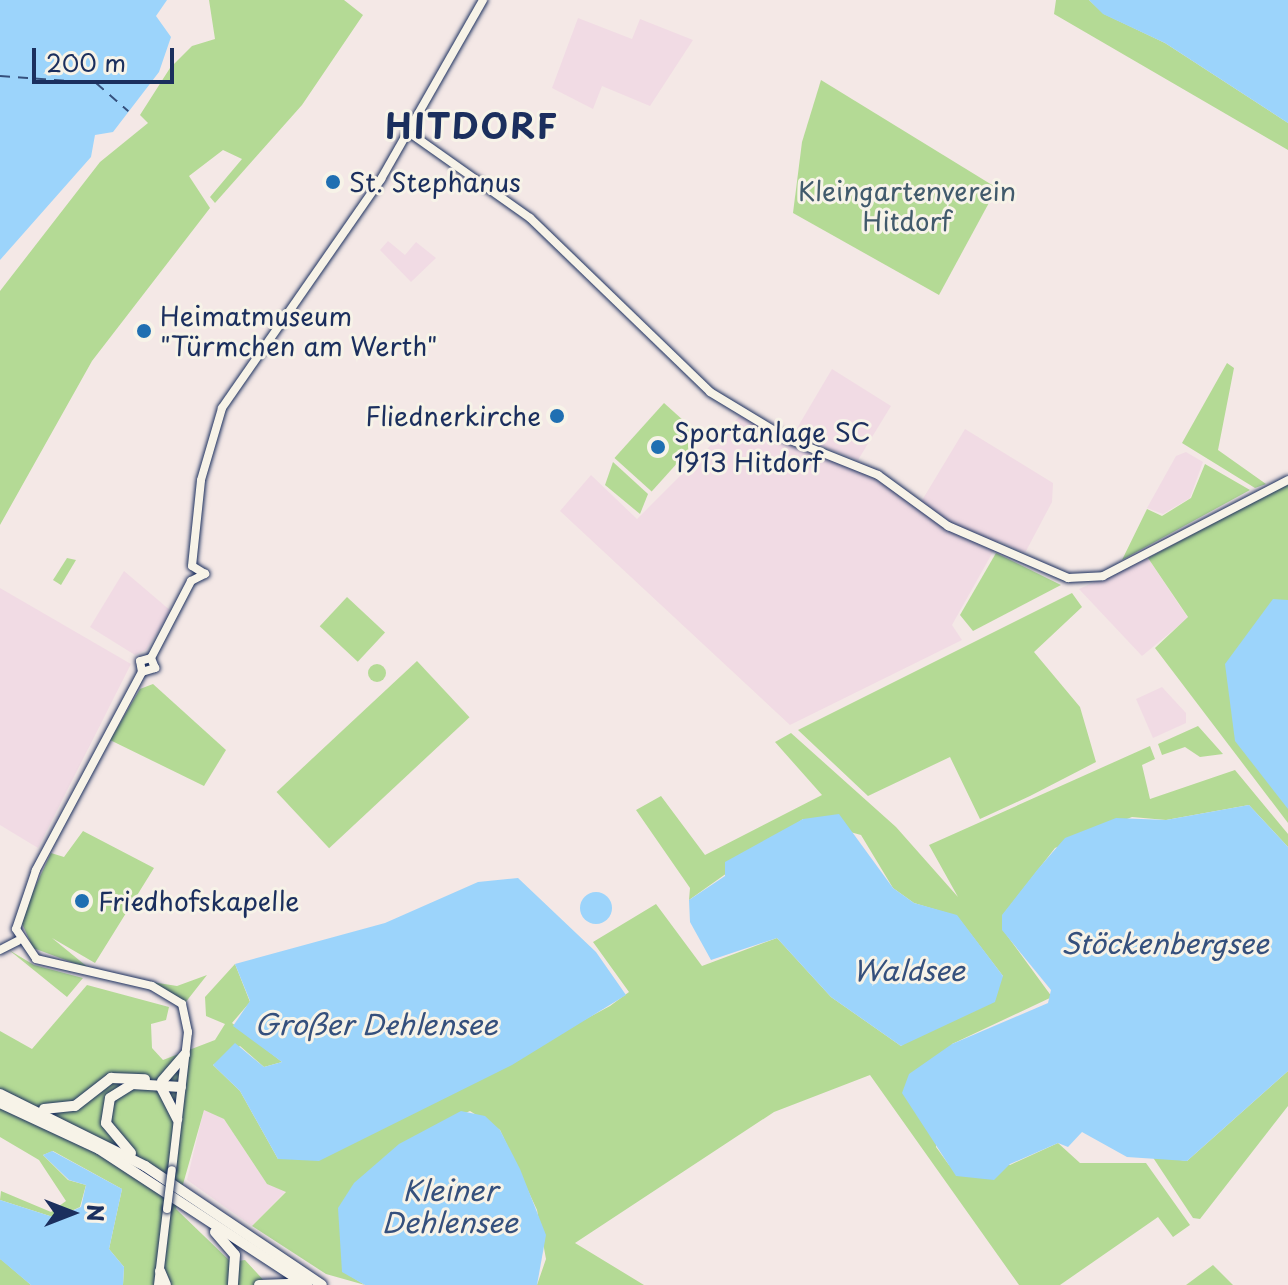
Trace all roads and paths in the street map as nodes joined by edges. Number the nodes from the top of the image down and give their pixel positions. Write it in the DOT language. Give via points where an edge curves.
graph roads {
  1 [pos="483,0"];
  2 [pos="410,133"];
  3 [pos="1288,480"];
  4 [pos="192,566"];
  5 [pos="191,581"];
  6 [pos="18,941"];
  7 [pos="0,950"];
  8 [pos="185,1055"];
  9 [pos="162,1084"];
  10 [pos="181,1087"];
  11 [pos="0,1094"];
  12 [pos="0,1103"];
  13 [pos="38,1108"];
  14 [pos="177,1119"];
  15 [pos="145,1166"];
  16 [pos="200,1216"];
  17 [pos="160,1271"];
  18 [pos="158,1285"];
  19 [pos="166,1285"];
  20 [pos="233,1285"];
  21 [pos="259,1285"];
  22 [pos="298,1285"];
  23 [pos="307,1285"];
  24 [pos="322,1285"];
  1 -- 2 [label="street"];
  2 -- 3 [label="street" via="530,218 710,392 793,441 878,475 948,526 1068,578 1103,576"];
  2 -- 4 [label="street" via="222,408 201,480"];
  4 -- 5 [label="street"];
  4 -- 5 [label="street" via="205,574"];
  5 -- 6 [label="street" via="151,658 155,668 142,672 22,898"];
  6 -- 7 [label="street"];
  6 -- 8 [label="street" via="46,963 172,994 187,1015"];
  8 -- 9 [label="highway"];
  8 -- 10 [label="street"];
  9 -- 10 [label="highway"];
  9 -- 13 [label="highway" via="123,1076 75,1106"];
  9 -- 14 [label="highway"];
  9 -- 15 [label="highway" via="132,1084 107,1104 113,1137"];
  10 -- 14 [label="street"];
  11 -- 13 [label="highway"];
  12 -- 16 [label="highway" via="86,1142"];
  13 -- 15 [label="highway"];
  14 -- 17 [label="street, bridge"];
  15 -- 24 [label="highway"];
  16 -- 20 [label="highway" via="235,1255"];
  16 -- 23 [label="highway"];
  17 -- 18 [label="street"];
  17 -- 19 [label="highway"];
  21 -- 22 [label="highway"];
}
